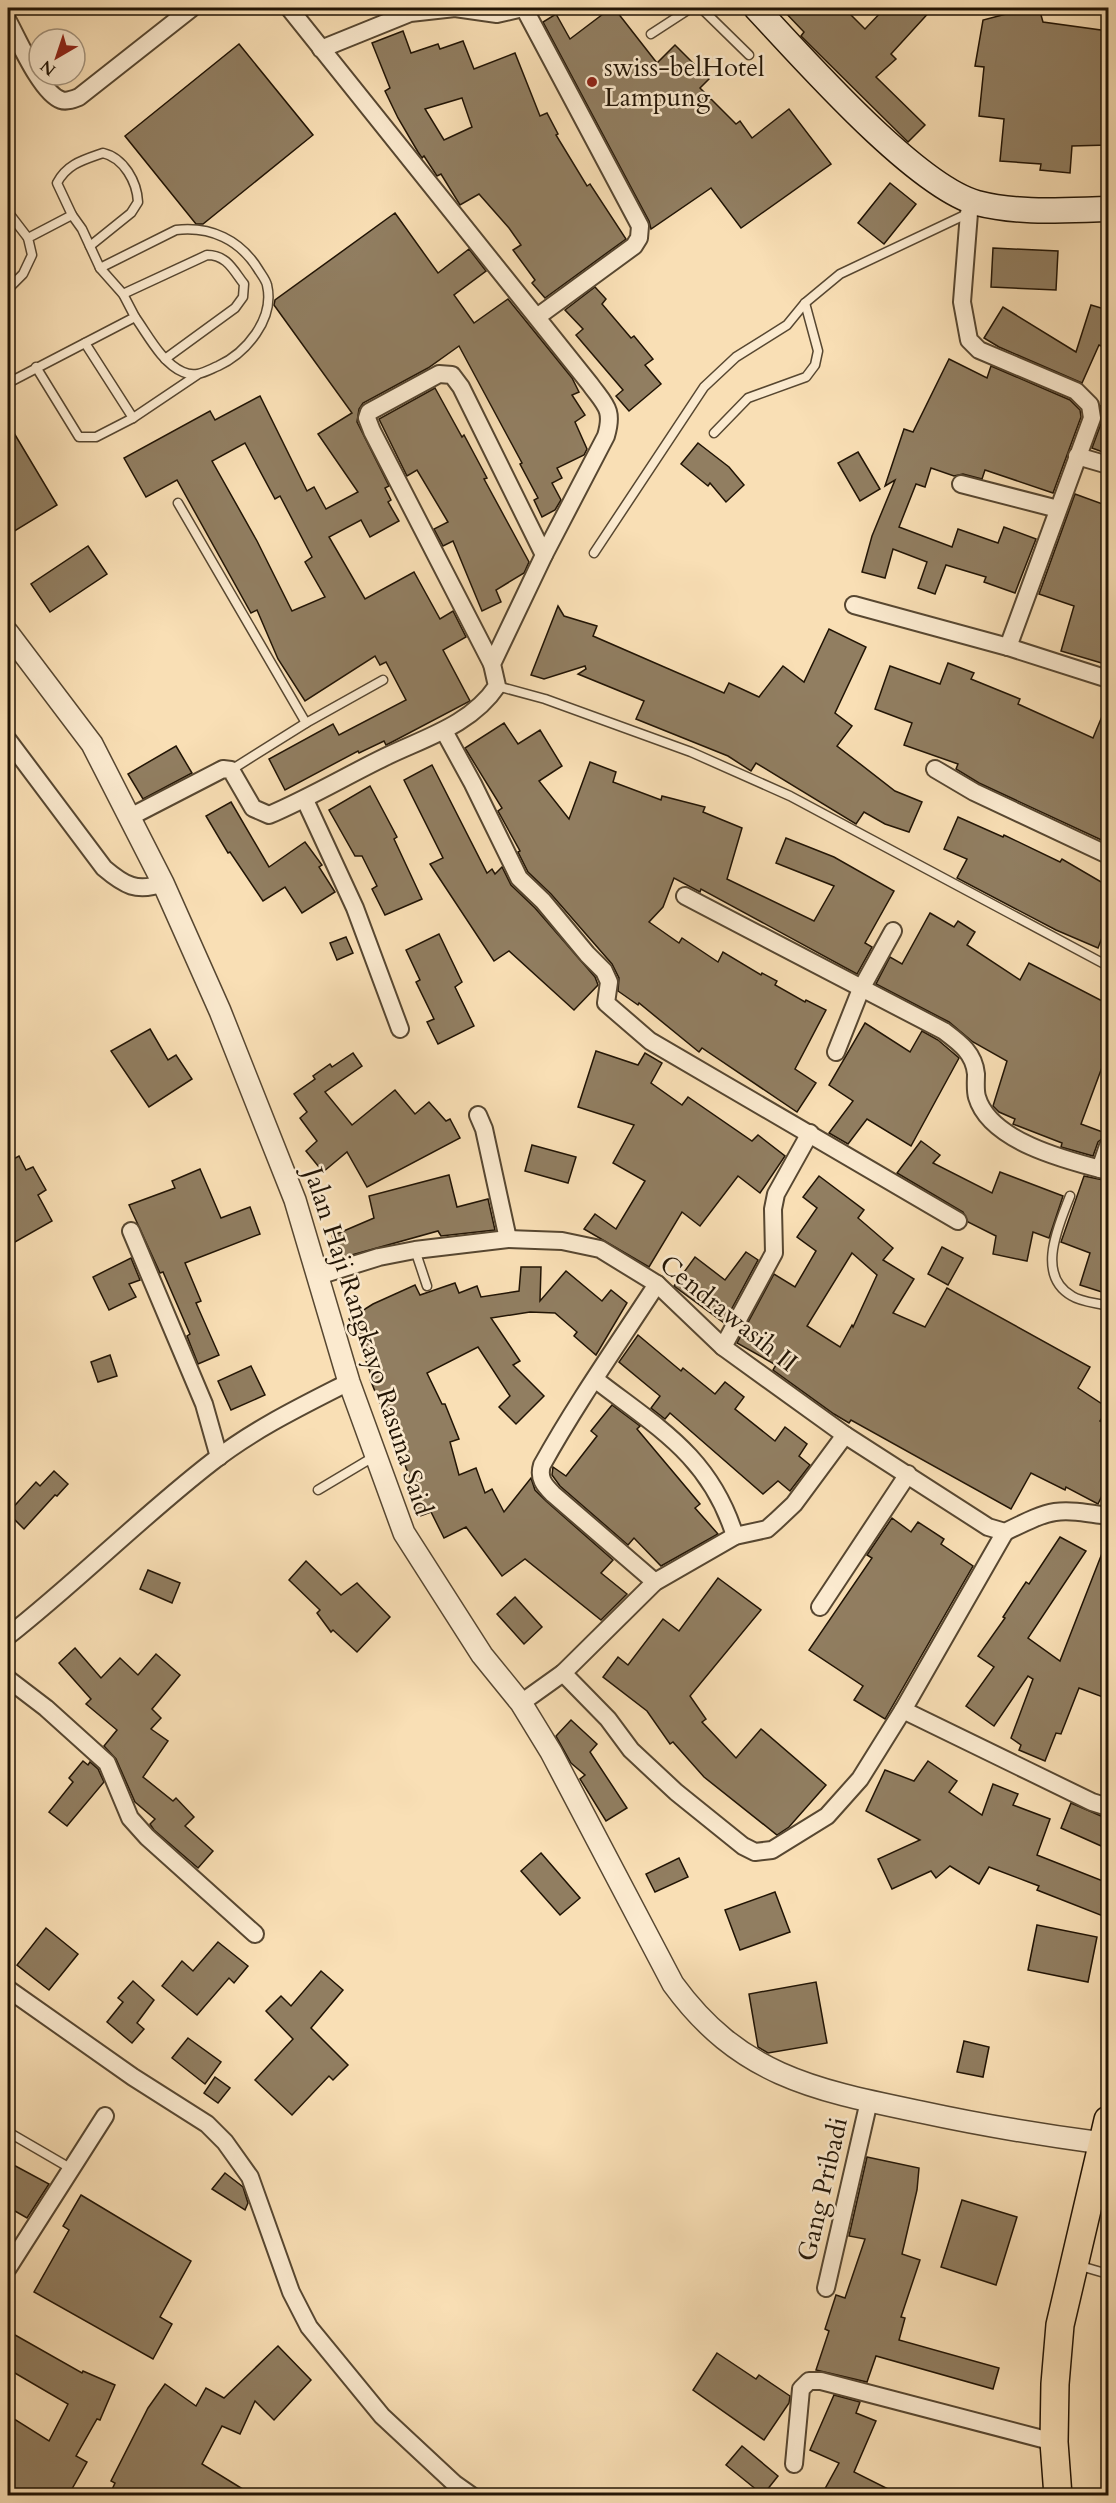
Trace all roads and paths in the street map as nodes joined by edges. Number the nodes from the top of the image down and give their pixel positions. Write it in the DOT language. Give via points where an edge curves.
graph roads {
  1 [pos="192,8"];
  2 [pos="289,8"];
  3 [pos="524,8"];
  4 [pos="691,8"];
  5 [pos="701,8"];
  6 [pos="756,8"];
  7 [pos="8,21"];
  8 [pos="651,34"];
  9 [pos="321,49"];
  10 [pos="749,55"];
  11 [pos="971,208"];
  12 [pos="1108,209"];
  13 [pos="8,212"];
  14 [pos="72,215"];
  15 [pos="28,238"];
  16 [pos="90,246"];
  17 [pos="100,268"];
  18 [pos="8,289"];
  19 [pos="123,294"];
  20 [pos="805,303"];
  21 [pos="135,317"];
  22 [pos="537,317"];
  23 [pos="85,343"];
  24 [pos="165,359"];
  25 [pos="36,368"];
  26 [pos="196,375"];
  27 [pos="8,383"];
  28 [pos="133,417"];
  29 [pos="714,433"];
  30 [pos="1077,456"];
  31 [pos="1108,465"];
  32 [pos="961,483"];
  33 [pos="178,503"];
  34 [pos="1058,508"];
  35 [pos="594,553"];
  36 [pos="544,555"];
  37 [pos="854,605"];
  38 [pos="8,633"];
  39 [pos="1008,647"];
  40 [pos="492,664"];
  41 [pos="383,680"];
  42 [pos="1108,680"];
  43 [pos="497,686"];
  44 [pos="306,723"];
  45 [pos="444,731"];
  46 [pos="8,740"];
  47 [pos="935,769"];
  48 [pos="231,770"];
  49 [pos="305,800"];
  50 [pos="130,817"];
  51 [pos="1108,855"];
  52 [pos="163,883"];
  53 [pos="685,896"];
  54 [pos="893,931"];
  55 [pos="1108,966"];
  56 [pos="861,989"];
  57 [pos="400,1029"];
  58 [pos="836,1052"];
  59 [pos="478,1115"];
  60 [pos="810,1133"];
  61 [pos="1108,1146"];
  62 [pos="1104,1170"];
  63 [pos="1070,1196"];
  64 [pos="958,1221"];
  65 [pos="131,1231"];
  66 [pos="508,1239"];
  67 [pos="415,1250"];
  68 [pos="318,1276"];
  69 [pos="657,1284"];
  70 [pos="428,1286"];
  71 [pos="1108,1306"];
  72 [pos="723,1347"];
  73 [pos="596,1380"];
  74 [pos="349,1382"];
  75 [pos="845,1435"];
  76 [pos="375,1455"];
  77 [pos="219,1457"];
  78 [pos="908,1474"];
  79 [pos="318,1490"];
  80 [pos="1108,1516"];
  81 [pos="1005,1532"];
  82 [pos="735,1536"];
  83 [pos="655,1582"];
  84 [pos="820,1607"];
  85 [pos="8,1636"];
  86 [pos="564,1673"];
  87 [pos="8,1679"];
  88 [pos="521,1703"];
  89 [pos="903,1710"];
  90 [pos="1108,1807"];
  91 [pos="255,1934"];
  92 [pos="8,1989"];
  93 [pos="869,2102"];
  94 [pos="105,2116"];
  95 [pos="8,2132"];
  96 [pos="1105,2132"];
  97 [pos="70,2168"];
  98 [pos="1076,2264"];
  99 [pos="8,2268"];
  100 [pos="1108,2274"];
  101 [pos="825,2288"];
  102 [pos="1054,2442"];
  103 [pos="794,2464"];
  104 [pos="472,2496"];
  105 [pos="1058,2496"];
  1 -- 7 [label="street" via="79,97 67,100 59,100 46,88"];
  2 -- 9 [label="street"];
  3 -- 9 [label="street" via="497,14 455,8 410,13"];
  3 -- 22 [label="street" via="640,226 634,246"];
  4 -- 8 [label="lane"];
  5 -- 10 [label="lane"];
  6 -- 11 [label="main road" via="894,147"];
  9 -- 22 [label="street"];
  11 -- 12 [label="main road"];
  11 -- 20 [label="lane" via="840,274"];
  11 -- 30 [label="street" via="962,302 969,340 979,350 1076,391 1084,398 1092,418"];
  13 -- 15 [label="lane"];
  14 -- 15 [label="lane"];
  14 -- 16 [label="lane"];
  14 -- 16 [label="lane" via="57,183 63,171 103,153 119,161 137,185 138,202 131,213"];
  15 -- 18 [label="lane" via="32,255 23,274"];
  16 -- 17 [label="lane"];
  17 -- 19 [label="lane"];
  17 -- 26 [label="lane" via="176,230 189,229 232,239 252,259 267,284 267,310 261,326 227,362"];
  19 -- 21 [label="lane"];
  19 -- 24 [label="lane" via="207,255 226,260 244,284 243,297 235,308"];
  20 -- 29 [label="lane" via="818,351 815,365 806,377 748,398"];
  20 -- 35 [label="lane" via="787,325 736,357 704,387"];
  21 -- 23 [label="lane"];
  21 -- 24 [label="lane"];
  22 -- 36 [label="street" via="608,408 611,419 606,436"];
  23 -- 25 [label="lane"];
  23 -- 28 [label="lane"];
  24 -- 26 [label="lane" via="183,372"];
  25 -- 27 [label="lane"];
  25 -- 28 [label="lane" via="79,437 96,437"];
  26 -- 28 [label="lane"];
  30 -- 31 [label="street"];
  30 -- 34 [label="street"];
  32 -- 34 [label="street"];
  33 -- 44 [label="lane"];
  34 -- 39 [label="street"];
  36 -- 40 [label="street"];
  36 -- 40 [label="street" via="452,375 439,374 369,412 372,432"];
  37 -- 39 [label="street"];
  38 -- 50 [label="street, Jalan Haji Rangkayo Rasuna Said" via="92,744"];
  39 -- 42 [label="street"];
  40 -- 43 [label="street"];
  41 -- 44 [label="lane"];
  43 -- 45 [label="street" via="485,701"];
  43 -- 55 [label="lane" via="545,699 738,772"];
  44 -- 48 [label="lane"];
  45 -- 49 [label="street"];
  45 -- 60 [label="street" via="519,878 604,971 609,982 606,1003 650,1041"];
  46 -- 52 [label="street" via="104,868 123,884 148,889"];
  47 -- 51 [label="street" via="974,792"];
  48 -- 49 [label="street" via="253,808 262,813 269,815"];
  48 -- 50 [label="street" via="223,768"];
  49 -- 57 [label="street" via="355,908"];
  50 -- 52 [label="street, Jalan Haji Rangkayo Rasuna Said"];
  52 -- 68 [label="street, Jalan Haji Rangkayo Rasuna Said" via="261,1109"];
  53 -- 56 [label="street"];
  54 -- 56 [label="street"];
  56 -- 58 [label="street"];
  56 -- 62 [label="street" via="960,1043 973,1061 977,1097 1002,1130 1030,1146"];
  59 -- 66 [label="street"];
  60 -- 64 [label="street"];
  60 -- 72 [label="street" via="777,1194 773,1209 774,1253"];
  61 -- 62 [label="street"];
  63 -- 71 [label="lane" via="1053,1240 1052,1264 1057,1281 1071,1296"];
  65 -- 77 [label="street" via="204,1404"];
  66 -- 67 [label="street, Cendrawasih II"];
  66 -- 69 [label="street, Cendrawasih II" via="562,1241 600,1249"];
  67 -- 68 [label="street, Cendrawasih II"];
  67 -- 70 [label="lane"];
  68 -- 74 [label="street, Jalan Haji Rangkayo Rasuna Said"];
  69 -- 72 [label="street, Cendrawasih II"];
  69 -- 73 [label="street"];
  72 -- 75 [label="street, Cendrawasih II"];
  73 -- 82 [label="street" via="692,1456 726,1509"];
  73 -- 83 [label="street" via="581,1398 542,1465 541,1480"];
  74 -- 76 [label="street, Jalan Haji Rangkayo Rasuna Said"];
  74 -- 77 [label="street" via="280,1417"];
  75 -- 78 [label="street, Cendrawasih II"];
  75 -- 82 [label="street" via="794,1504 776,1521 767,1529"];
  76 -- 79 [label="lane"];
  76 -- 88 [label="street, Jalan Haji Rangkayo Rasuna Said" via="404,1533 482,1655"];
  77 -- 85 [label="street"];
  78 -- 81 [label="street, Cendrawasih II" via="988,1527"];
  78 -- 84 [label="street"];
  80 -- 81 [label="street" via="1056,1510"];
  81 -- 89 [label="street"];
  82 -- 83 [label="street"];
  83 -- 86 [label="street"];
  86 -- 88 [label="street"];
  86 -- 89 [label="street" via="631,1750 676,1792 755,1852 772,1850 827,1816 860,1779"];
  87 -- 91 [label="street" via="107,1763 130,1818 147,1838"];
  88 -- 93 [label="street, Jalan Haji Rangkayo Rasuna Said" via="551,1752 673,1984 693,2012 731,2046 759,2064 793,2081"];
  89 -- 90 [label="street"];
  92 -- 104 [label="street" via="207,2124 225,2142 250,2177 291,2292 309,2327 382,2416"];
  93 -- 96 [label="street, Jalan Haji Rangkayo Rasuna Said" via="1015,2132"];
  93 -- 101 [label="street, Gang Pribadi"];
  94 -- 97 [label="street"];
  95 -- 97 [label="lane"];
  96 -- 98 [label="highway"];
  97 -- 99 [label="street"];
  98 -- 100 [label="lane"];
  98 -- 102 [label="highway" via="1060,2325"];
  102 -- 103 [label="street" via="821,2381 809,2382 801,2389"];
  102 -- 105 [label="highway"];
}
